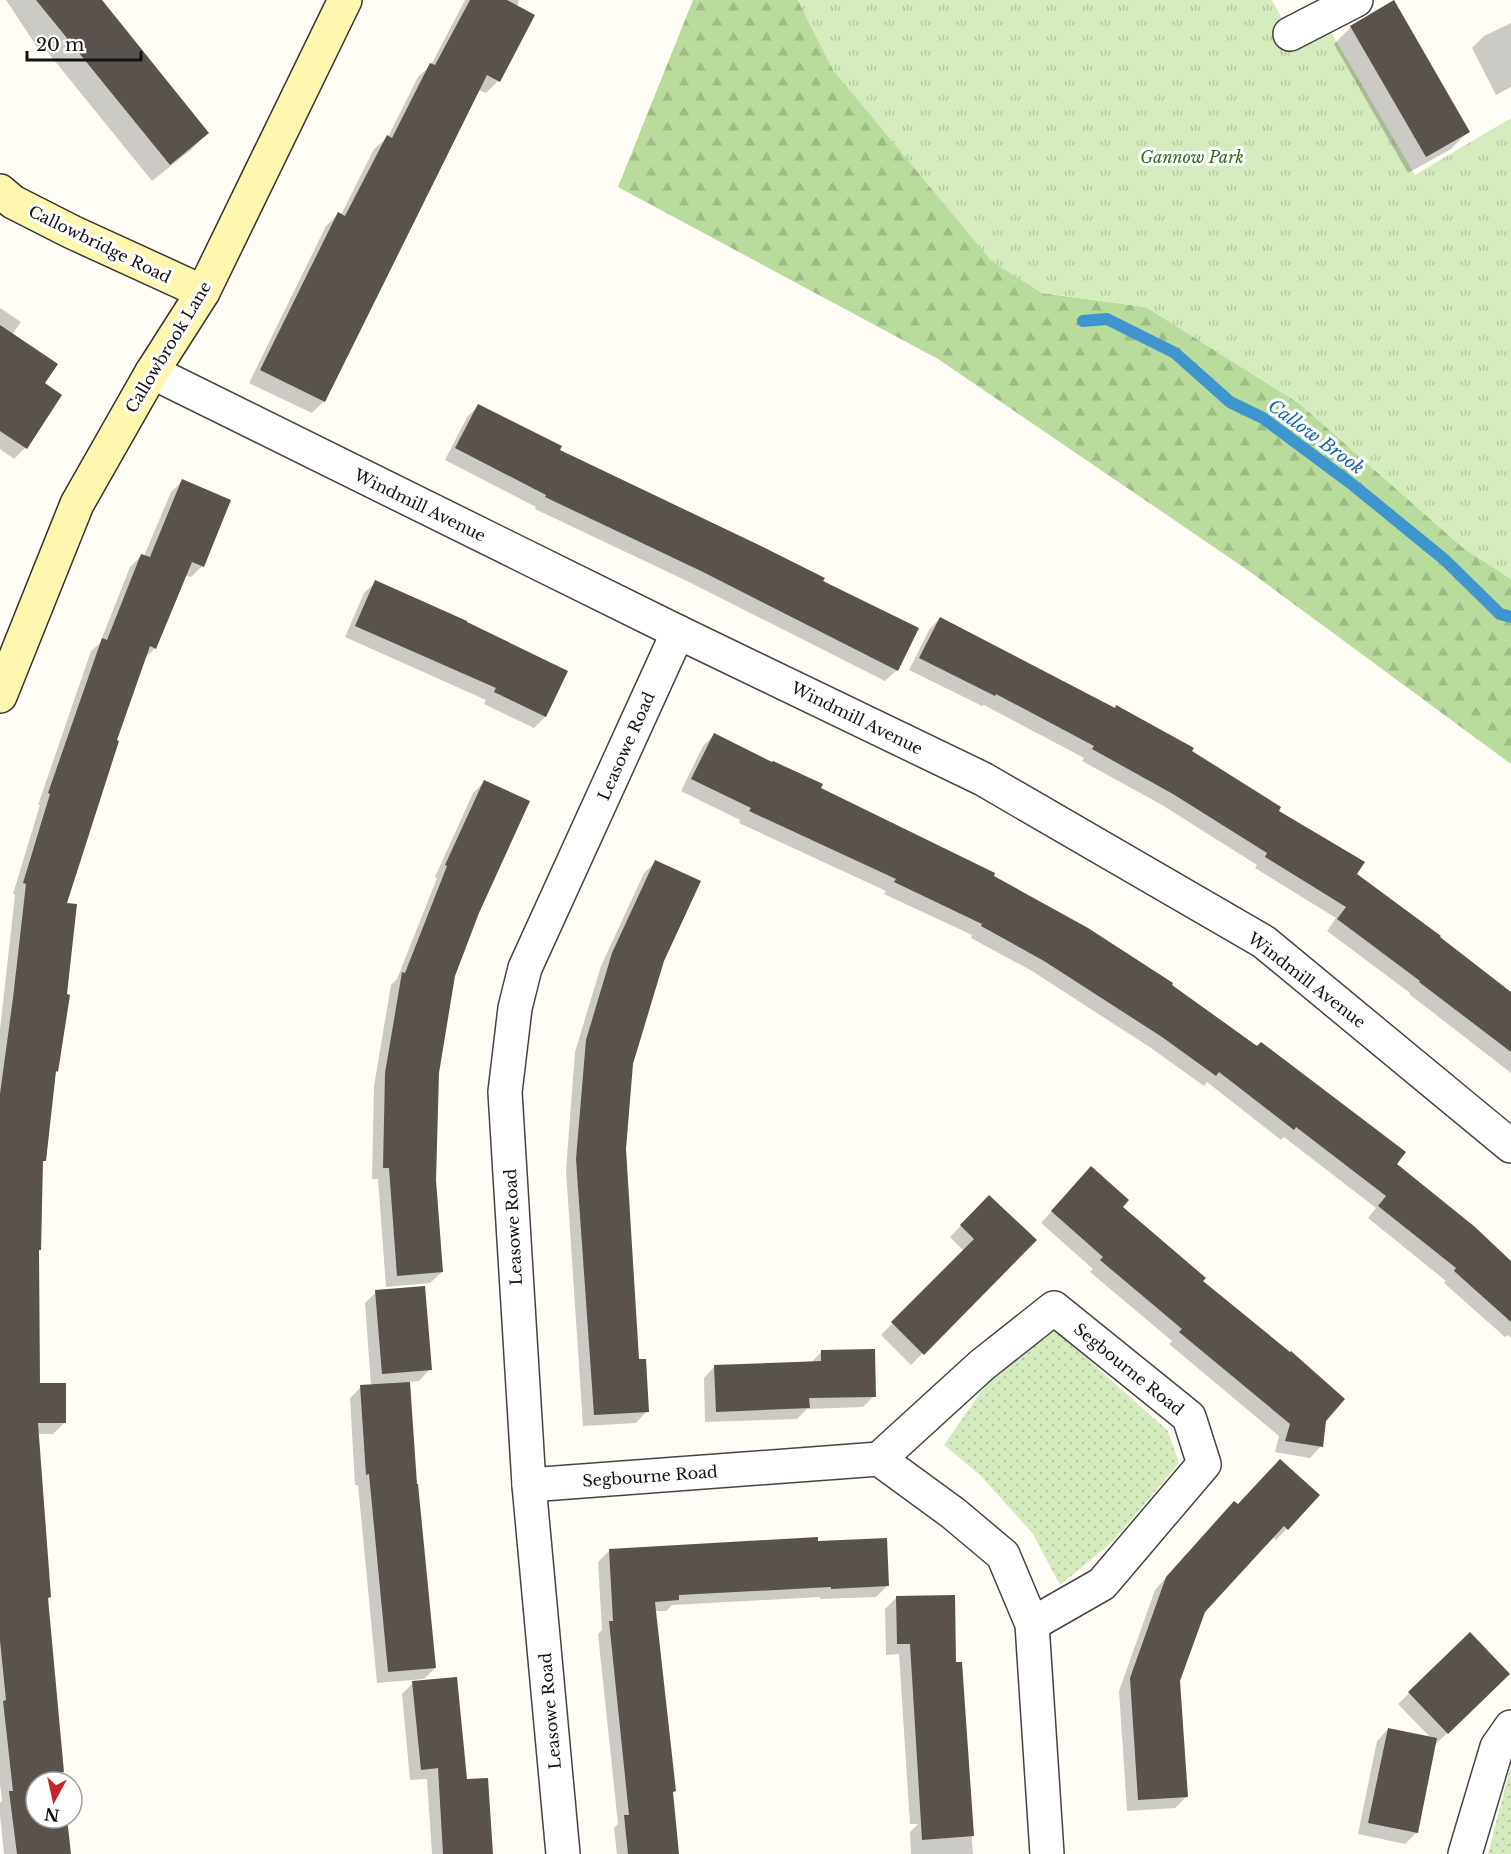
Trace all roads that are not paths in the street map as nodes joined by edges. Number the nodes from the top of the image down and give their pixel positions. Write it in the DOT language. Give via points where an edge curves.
graph roads {
  1 [pos="345,0"];
  2 [pos="1356,0"];
  3 [pos="1290,34"];
  4 [pos="0,191"];
  5 [pos="203,292"];
  6 [pos="152,372"];
  7 [pos="678,632"];
  8 [pos="0,696"];
  9 [pos="1511,1146"];
  10 [pos="879,1459"];
  11 [pos="529,1485"];
  12 [pos="1032,1624"];
  13 [pos="1511,1727"];
  14 [pos="563,1854"];
  15 [pos="1047,1854"];
  16 [pos="1465,1854"];
  1 -- 5 [label="street, Callowbrook Lane"];
  2 -- 3 [label="street"];
  4 -- 5 [label="street, Callowbridge Road" via="13,202 72,232"];
  5 -- 6 [label="street, Callowbrook Lane"];
  6 -- 7 [label="street, Windmill Avenue"];
  6 -- 8 [label="street, Callowbrook Lane" via="77,504"];
  7 -- 9 [label="street, Windmill Avenue" via="982,779 1264,942"];
  7 -- 11 [label="street, Leasowe Road" via="525,968 515,1008 505,1092"];
  10 -- 11 [label="street, Segbourne Road"];
  10 -- 12 [label="street" via="1003,1555"];
  10 -- 12 [label="street, Segbourne Road" via="982,1365 1054,1308 1189,1417 1204,1464 1102,1584"];
  11 -- 14 [label="street, Leasowe Road"];
  12 -- 15 [label="street"];
  13 -- 16 [label="street" via="1497,1747"];
}
